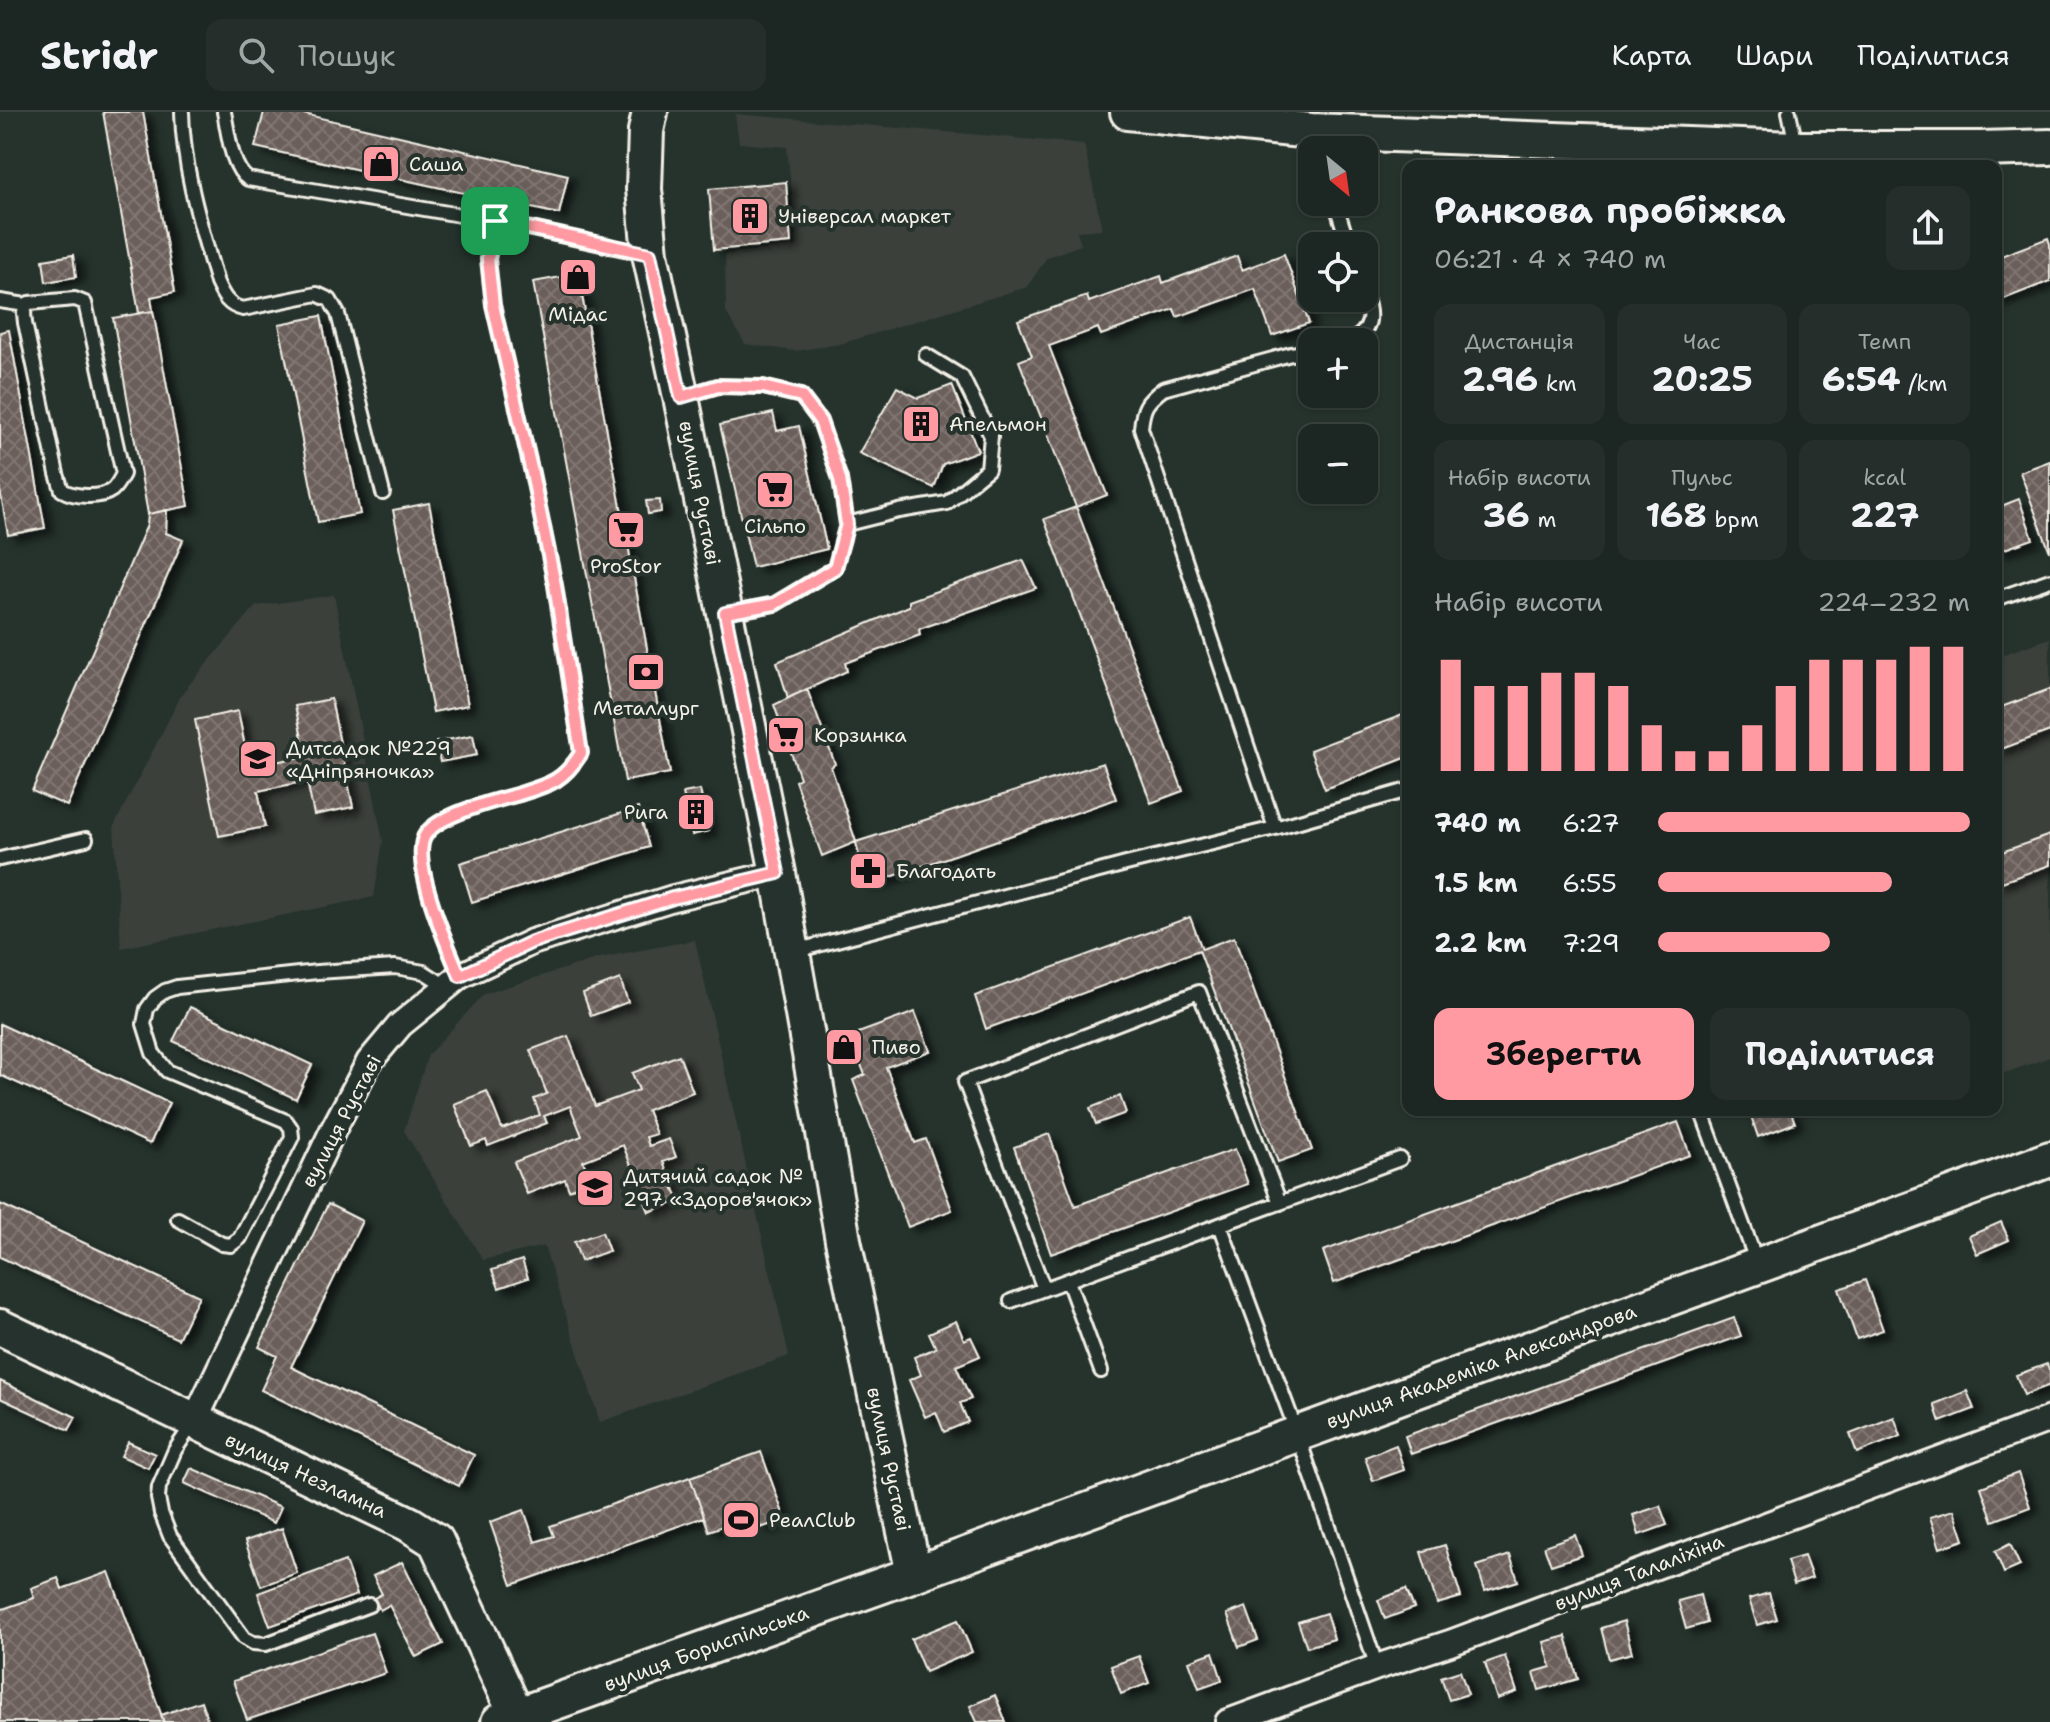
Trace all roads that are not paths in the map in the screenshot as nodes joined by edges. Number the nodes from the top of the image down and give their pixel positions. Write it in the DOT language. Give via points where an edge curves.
graph roads {
  1 [pos="182,112"];
  2 [pos="224,112"];
  3 [pos="650,112"];
  4 [pos="1128,112"];
  5 [pos="1789,112"];
  6 [pos="2050,147"];
  7 [pos="1778,154"];
  8 [pos="495,221"];
  9 [pos="650,254"];
  10 [pos="0,301"];
  11 [pos="26,305"];
  12 [pos="1298,353"];
  13 [pos="926,355"];
  14 [pos="681,397"];
  15 [pos="383,493"];
  16 [pos="847,524"];
  17 [pos="2050,580"];
  18 [pos="2002,597"];
  19 [pos="725,613"];
  20 [pos="1402,792"];
  21 [pos="1275,828"];
  22 [pos="86,839"];
  23 [pos="0,859"];
  24 [pos="778,873"];
  25 [pos="792,952"];
  26 [pos="453,981"];
  27 [pos="1703,1116"];
  28 [pos="1400,1159"];
  29 [pos="2050,1159"];
  30 [pos="1280,1203"];
  31 [pos="178,1219"];
  32 [pos="1220,1225"];
  33 [pos="1758,1266"];
  34 [pos="1068,1281"];
  35 [pos="1044,1289"];
  36 [pos="1011,1301"];
  37 [pos="0,1327"];
  38 [pos="1101,1371"];
  39 [pos="2050,1419"];
  40 [pos="194,1422"];
  41 [pos="1297,1433"];
  42 [pos="914,1574"];
  43 [pos="369,1605"];
  44 [pos="1377,1667"];
  45 [pos="508,1719"];
  46 [pos="1228,1722"];
  1 -- 15 [label="lane" via="188,174 222,294 243,309 317,294 330,300 338,314"];
  2 -- 8 [label="lane" via="236,166 248,179"];
  3 -- 9 [label="street, вулиця Руставі" via="644,189"];
  4 -- 7 [label="street" via="1312,131"];
  5 -- 7 [label="lane"];
  6 -- 7 [label="street"];
  8 -- 9 [label="lane"];
  8 -- 26 [label="lane" via="488,259 493,305 555,585 581,753 559,780 471,808 426,834 424,872"];
  9 -- 14 [label="street, вулиця Руставі"];
  10 -- 11 [label="lane"];
  11 -- 11 [label="lane" via="75,299 87,307 123,474 109,492 77,497 62,490 25,323"];
  12 -- 21 [label="lane" via="1163,389 1143,410 1141,428"];
  13 -- 16 [label="lane" via="962,377 991,436 988,469 947,503"];
  14 -- 16 [label="lane" via="718,386 763,387 801,396 820,421 840,479"];
  14 -- 19 [label="street, вулиця Руставі"];
  16 -- 19 [label="lane" via="835,568 775,604"];
  17 -- 18 [label="lane"];
  19 -- 24 [label="street, вулиця Руставі"];
  20 -- 21 [label="lane"];
  21 -- 25 [label="lane"];
  22 -- 23 [label="lane"];
  24 -- 25 [label="street, вулиця Руставі"];
  24 -- 26 [label="street, вулиця Руставі" via="673,898 532,942"];
  25 -- 42 [label="street, вулиця Руставі" via="843,1240"];
  26 -- 31 [label="lane" via="395,967 177,987 155,998 144,1024 153,1053 167,1071 286,1121 292,1137 240,1238 231,1245"];
  26 -- 40 [label="street, вулиця Руставі" via="400,1025 369,1062"];
  27 -- 33 [label="lane"];
  28 -- 30 [label="lane"];
  29 -- 33 [label="street, вулиця Академіка Александрова"];
  30 -- 32 [label="lane"];
  30 -- 35 [label="lane" via="1199,992 965,1082"];
  32 -- 34 [label="lane"];
  32 -- 41 [label="lane"];
  33 -- 41 [label="street, вулиця Академіка Александрова"];
  34 -- 35 [label="lane"];
  34 -- 38 [label="lane"];
  35 -- 36 [label="lane"];
  37 -- 40 [label="street, вулиця Незламна"];
  39 -- 44 [label="street, вулиця Талаліхіна"];
  40 -- 43 [label="lane" via="159,1487 161,1513 170,1536 244,1638 266,1644"];
  40 -- 45 [label="street, вулиця Незламна" via="436,1541"];
  41 -- 42 [label="street, вулиця Академіка Александрова"];
  41 -- 44 [label="lane"];
  42 -- 45 [label="street, вулиця Бориспільська"];
  44 -- 46 [label="street, вулиця Талаліхіна"];
}
